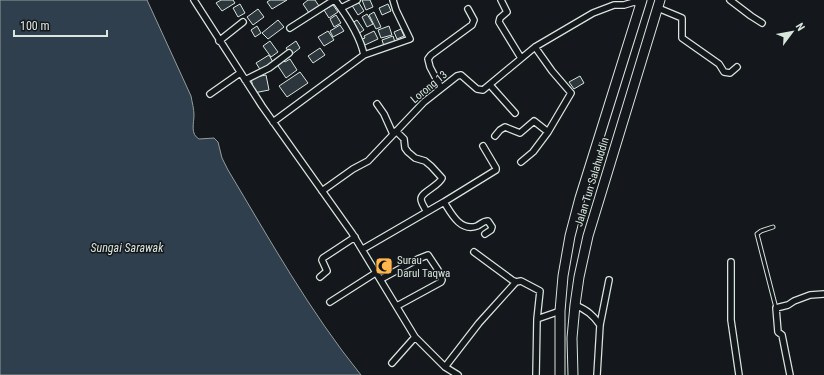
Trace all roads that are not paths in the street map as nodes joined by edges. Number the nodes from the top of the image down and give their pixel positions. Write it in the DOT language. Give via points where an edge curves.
graph roads {
  1 [pos="194,0"];
  2 [pos="334,0"];
  3 [pos="357,0"];
  4 [pos="393,0"];
  5 [pos="501,0"];
  6 [pos="730,0"];
  7 [pos="642,2"];
  8 [pos="615,3"];
  9 [pos="659,4"];
  10 [pos="341,8"];
  11 [pos="468,9"];
  12 [pos="243,22"];
  13 [pos="762,23"];
  14 [pos="290,28"];
  15 [pos="219,40"];
  16 [pos="535,47"];
  17 [pos="289,53"];
  18 [pos="364,55"];
  19 [pos="521,58"];
  20 [pos="737,67"];
  21 [pos="240,73"];
  22 [pos="245,80"];
  23 [pos="490,85"];
  24 [pos="441,88"];
  25 [pos="210,94"];
  26 [pos="377,104"];
  27 [pos="515,113"];
  28 [pos="273,122"];
  29 [pos="394,132"];
  30 [pos="548,132"];
  31 [pos="495,136"];
  32 [pos="483,146"];
  33 [pos="521,162"];
  34 [pos="322,191"];
  35 [pos="444,202"];
  36 [pos="427,212"];
  37 [pos="773,227"];
  38 [pos="485,234"];
  39 [pos="355,237"];
  40 [pos="363,250"];
  41 [pos="474,252"];
  42 [pos="731,262"];
  43 [pos="376,272"];
  44 [pos="320,277"];
  45 [pos="381,279"];
  46 [pos="609,280"];
  47 [pos="516,282"];
  48 [pos="824,294"];
  49 [pos="330,302"];
  50 [pos="575,305"];
  51 [pos="397,306"];
  52 [pos="776,308"];
  53 [pos="560,311"];
  54 [pos="537,319"];
  55 [pos="600,325"];
  56 [pos="415,337"];
  57 [pos="392,363"];
  58 [pos="446,367"];
  59 [pos="458,375"];
  60 [pos="536,375"];
  61 [pos="560,375"];
  62 [pos="573,375"];
  63 [pos="598,375"];
  64 [pos="739,375"];
  65 [pos="790,375"];
  1 -- 15 [label="street"];
  2 -- 10 [label="street"];
  2 -- 14 [label="street"];
  3 -- 10 [label="street"];
  4 -- 18 [label="street" via="410,39"];
  5 -- 19 [label="street" via="507,12 499,22"];
  6 -- 13 [label="street"];
  7 -- 8 [label="street"];
  7 -- 53 [label="highway, Jalan Tun Salahuddin" via="570,236"];
  8 -- 16 [label="street"];
  9 -- 20 [label="street" via="682,18 682,38 719,64 724,72 730,72"];
  9 -- 50 [label="highway, Jalan Tun Salahuddin" via="588,236"];
  10 -- 18 [label="street" via="358,36"];
  11 -- 24 [label="street" via="474,20 472,25 428,59"];
  12 -- 15 [label="street"];
  15 -- 21 [label="street"];
  16 -- 19 [label="street"];
  16 -- 30 [label="street" via="571,93"];
  17 -- 22 [label="street" via="269,68"];
  18 -- 28 [label="street"];
  19 -- 23 [label="street"];
  21 -- 22 [label="street"];
  21 -- 25 [label="street"];
  22 -- 28 [label="street"];
  23 -- 24 [label="street, Lorong 13" via="480,90 461,75"];
  23 -- 27 [label="street"];
  24 -- 29 [label="street, Lorong 13"];
  26 -- 29 [label="street"];
  28 -- 34 [label="street"];
  29 -- 34 [label="street, Lorong 13" via="368,162 353,169"];
  29 -- 36 [label="street" via="404,139 408,152 415,158 425,161 442,178 422,195 421,199"];
  30 -- 31 [label="street" via="534,121 520,133 505,128"];
  30 -- 33 [label="street" via="533,152"];
  32 -- 35 [label="street" via="496,170"];
  34 -- 39 [label="street"];
  35 -- 36 [label="street"];
  35 -- 38 [label="street" via="455,219 466,227 488,221 492,227"];
  36 -- 40 [label="street"];
  37 -- 52 [label="lane" via="757,234"];
  39 -- 40 [label="street"];
  39 -- 44 [label="street" via="323,258 322,262 327,271"];
  40 -- 43 [label="street"];
  41 -- 47 [label="street"];
  42 -- 64 [label="street" via="731,320"];
  43 -- 45 [label="street"];
  43 -- 49 [label="street"];
  45 -- 51 [label="street"];
  45 -- 51 [label="street" via="428,255 438,270 441,282"];
  46 -- 55 [label="street"];
  47 -- 54 [label="street" via="521,280 540,291"];
  47 -- 58 [label="street" via="479,323"];
  48 -- 52 [label="street" via="810,295"];
  50 -- 55 [label="street" via="586,309"];
  50 -- 62 [label="highway, Jalan Tun Salahuddin" via="572,338"];
  51 -- 56 [label="street"];
  52 -- 65 [label="street" via="778,332 782,336"];
  53 -- 54 [label="street"];
  53 -- 61 [label="highway, Jalan Tun Salahuddin"];
  54 -- 60 [label="street"];
  55 -- 63 [label="street"];
  56 -- 57 [label="street"];
  56 -- 58 [label="street"];
  58 -- 59 [label="street"];
}
